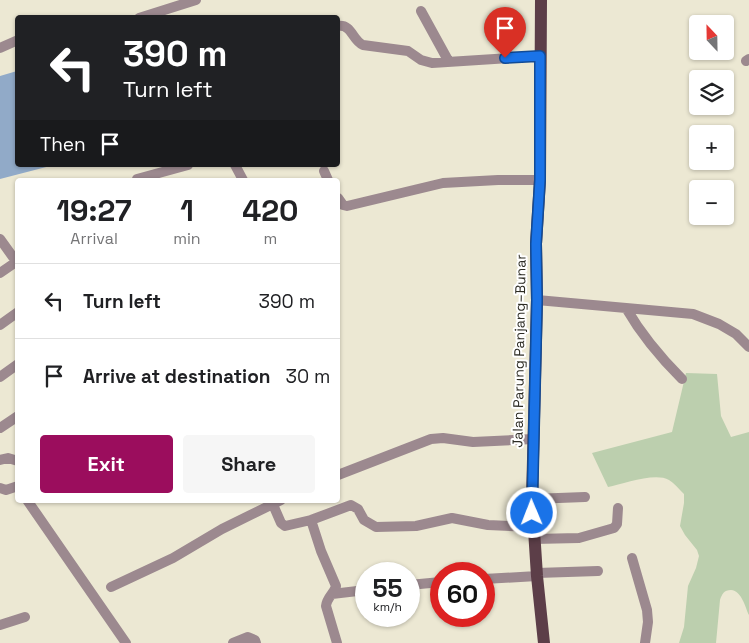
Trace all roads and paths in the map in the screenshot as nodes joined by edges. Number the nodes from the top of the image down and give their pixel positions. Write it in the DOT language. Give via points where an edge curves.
graph roads {
  1 [pos="196,0"];
  2 [pos="541,0"];
  3 [pos="421,11"];
  4 [pos="160,15"];
  5 [pos="340,26"];
  6 [pos="15,41"];
  7 [pos="0,48"];
  8 [pos="540,56"];
  9 [pos="449,62"];
  10 [pos="181,167"];
  11 [pos="141,178"];
  12 [pos="540,180"];
  13 [pos="340,201"];
  14 [pos="0,239"];
  15 [pos="15,260"];
  16 [pos="15,264"];
  17 [pos="0,274"];
  18 [pos="537,300"];
  19 [pos="626,308"];
  20 [pos="15,314"];
  21 [pos="0,325"];
  22 [pos="749,347"];
  23 [pos="15,366"];
  24 [pos="0,377"];
  25 [pos="682,379"];
  26 [pos="15,418"];
  27 [pos="0,428"];
  28 [pos="533,439"];
  29 [pos="0,460"];
  30 [pos="15,460"];
  31 [pos="340,474"];
  32 [pos="0,488"];
  33 [pos="15,488"];
  34 [pos="585,497"];
  35 [pos="532,499"];
  36 [pos="28,503"];
  37 [pos="273,503"];
  38 [pos="275,503"];
  39 [pos="618,508"];
  40 [pos="311,520"];
  41 [pos="534,533"];
  42 [pos="632,558"];
  43 [pos="598,572"];
  44 [pos="537,575"];
  45 [pos="495,578"];
  46 [pos="110,587"];
  47 [pos="355,591"];
  48 [pos="332,594"];
  49 [pos="25,617"];
  50 [pos="0,625"];
  51 [pos="126,643"];
  52 [pos="233,643"];
  53 [pos="256,643"];
  54 [pos="337,643"];
  55 [pos="544,643"];
  56 [pos="645,643"];
  1 -- 4 [label="street"];
  2 -- 8 [label="main road, Jalan Parung Panjang–Bunar"];
  3 -- 9 [label="street"];
  5 -- 9 [label="street" via="349,28 357,42 363,45 408,51 432,63"];
  6 -- 7 [label="street"];
  8 -- 9 [label="street"];
  8 -- 12 [label="main road, Jalan Parung Panjang–Bunar"];
  10 -- 11 [label="street"];
  12 -- 13 [label="street" via="443,183 347,206"];
  12 -- 18 [label="main road, Jalan Parung Panjang–Bunar"];
  14 -- 15 [label="street"];
  16 -- 17 [label="street"];
  18 -- 19 [label="street"];
  18 -- 28 [label="main road, Jalan Parung Panjang–Bunar"];
  19 -- 22 [label="street" via="702,316 736,334"];
  19 -- 25 [label="street" via="638,328"];
  20 -- 21 [label="street"];
  23 -- 24 [label="street"];
  26 -- 27 [label="street"];
  28 -- 31 [label="street" via="431,440"];
  28 -- 35 [label="main road, Jalan Parung Panjang–Bunar"];
  29 -- 30 [label="street"];
  32 -- 33 [label="street"];
  34 -- 35 [label="street"];
  35 -- 41 [label="main road, Jalan Parung Panjang–Bunar"];
  36 -- 51 [label="street"];
  37 -- 46 [label="street" via="173,558"];
  38 -- 40 [label="street" via="283,525"];
  39 -- 41 [label="street" via="614,528 579,538"];
  40 -- 41 [label="street" via="351,506 376,527 416,526 452,518"];
  40 -- 48 [label="street" via="320,551 336,586"];
  41 -- 44 [label="main road, Jalan Parung Panjang–Bunar"];
  42 -- 56 [label="street" via="647,610"];
  43 -- 44 [label="street"];
  44 -- 45 [label="street"];
  44 -- 55 [label="main road, Jalan Parung Panjang–Bunar"];
  47 -- 48 [label="street"];
  48 -- 54 [label="street" via="326,600 326,606"];
  49 -- 50 [label="street"];
  52 -- 53 [label="street" via="248,637"];
}
